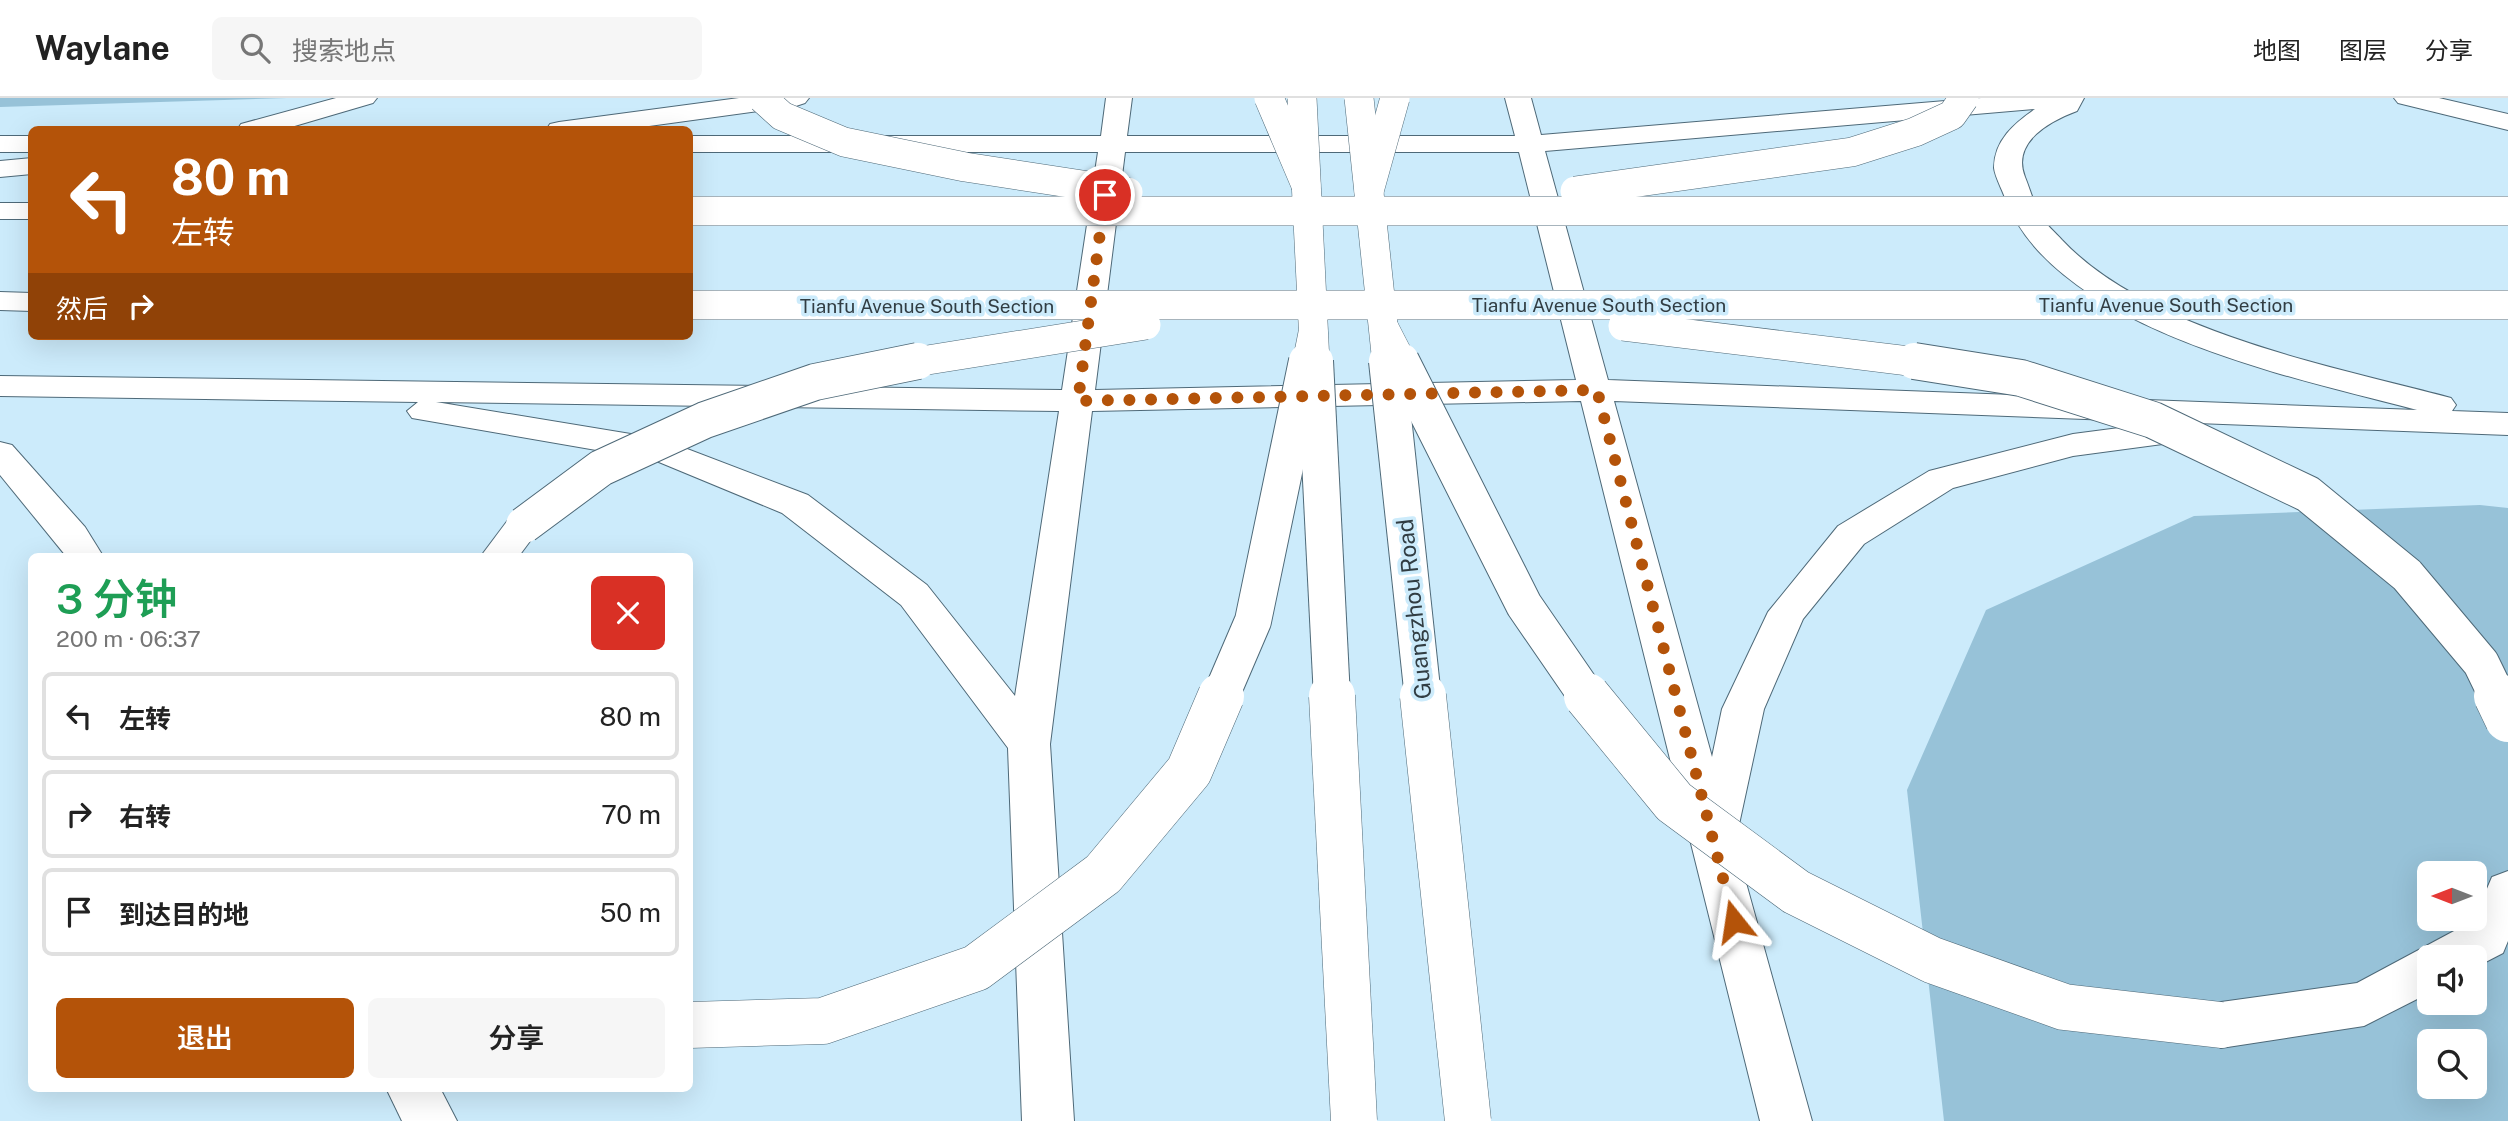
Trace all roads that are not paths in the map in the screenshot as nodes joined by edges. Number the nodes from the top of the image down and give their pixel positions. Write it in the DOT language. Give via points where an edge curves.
graph roads {
  1 [pos="364,98"];
  2 [pos="762,98"];
  3 [pos="796,98"];
  4 [pos="1119,98"];
  5 [pos="1269,98"];
  6 [pos="1302,98"];
  7 [pos="1359,98"];
  8 [pos="1395,98"];
  9 [pos="1518,98"];
  10 [pos="1942,98"];
  11 [pos="1964,98"];
  12 [pos="2071,98"];
  13 [pos="2090,98"];
  14 [pos="2407,98"];
  15 [pos="1996,105"];
  16 [pos="2508,122"];
  17 [pos="264,126"];
  18 [pos="589,126"];
  19 [pos="0,144"];
  20 [pos="28,144"];
  21 [pos="693,144"];
  22 [pos="1112,144"];
  23 [pos="1531,144"];
  24 [pos="28,166"];
  25 [pos="0,169"];
  26 [pos="1306,185"];
  27 [pos="1369,191"];
  28 [pos="0,211"];
  29 [pos="28,211"];
  30 [pos="693,211"];
  31 [pos="1250,211"];
  32 [pos="1425,211"];
  33 [pos="2508,211"];
  34 [pos="0,301"];
  35 [pos="28,302"];
  36 [pos="693,304"];
  37 [pos="1450,305"];
  38 [pos="2508,305"];
  39 [pos="1259,307"];
  40 [pos="1384,328"];
  41 [pos="1313,333"];
  42 [pos="0,386"];
  43 [pos="294,390"];
  44 [pos="1597,390"];
  45 [pos="1078,401"];
  46 [pos="2283,416"];
  47 [pos="2508,418"];
  48 [pos="2508,424"];
  49 [pos="0,453"];
  50 [pos="83,553"];
  51 [pos="501,553"];
  52 [pos="2508,719"];
  53 [pos="1029,744"];
  54 [pos="1714,846"];
  55 [pos="2508,891"];
  56 [pos="2472,945"];
  57 [pos="2417,975"];
  58 [pos="693,1025"];
  59 [pos="413,1092"];
  60 [pos="431,1121"];
  61 [pos="1048,1121"];
  62 [pos="1354,1121"];
  63 [pos="1468,1121"];
  64 [pos="1786,1121"];
  1 -- 17 [label="main road"];
  2 -- 31 [label="main road, bridge" via="782,116 844,142 965,167"];
  3 -- 18 [label="main road"];
  4 -- 22 [label="main road"];
  5 -- 26 [label="main road, bridge"];
  6 -- 26 [label="main road, bridge"];
  7 -- 27 [label="main road, Guangzhou Road, bridge"];
  8 -- 27 [label="main road, bridge"];
  9 -- 23 [label="main road"];
  10 -- 15 [label="main road"];
  11 -- 32 [label="main road, bridge" via="1952,115 1852,152"];
  12 -- 15 [label="main road"];
  13 -- 47 [label="main road" via="2043,114 2018,134 2008,168 2028,220 2076,272 2172,326 2280,363 2417,401"];
  14 -- 16 [label="main road"];
  15 -- 23 [label="main road"];
  19 -- 20 [label="main road"];
  21 -- 22 [label="main road"];
  22 -- 23 [label="main road"];
  22 -- 45 [label="main road"];
  23 -- 44 [label="main road"];
  24 -- 25 [label="main road"];
  26 -- 41 [label="main road, bridge"];
  27 -- 40 [label="main road, Guangzhou Road, bridge"];
  28 -- 29 [label="main road"];
  30 -- 31 [label="main road, bridge"];
  31 -- 32 [label="main road, bridge"];
  32 -- 33 [label="main road, bridge"];
  34 -- 35 [label="main road"];
  36 -- 39 [label="main road, Tianfu Avenue South Section, bridge"];
  37 -- 38 [label="main road, Tianfu Avenue South Section, bridge"];
  37 -- 39 [label="main road, Tianfu Avenue South Section, bridge"];
  37 -- 52 [label="main road, bridge" via="2021,378 2153,421 2308,494 2407,575 2481,663"];
  39 -- 51 [label="main road, bridge" via="924,360 815,382 705,419 601,468 524,525"];
  40 -- 57 [label="main road, bridge" via="1524,605 1597,710 1674,802 1796,892 1932,960 2064,1007 2221,1025 2364,1004"];
  40 -- 63 [label="main road, Guangzhou Road, bridge"];
  41 -- 58 [label="main road, bridge" via="1254,621 1189,771 1103,874 976,968 824,1021"];
  41 -- 62 [label="main road, bridge"];
  42 -- 43 [label="main road"];
  43 -- 45 [label="main road"];
  43 -- 53 [label="main road" via="661,450 794,504 914,595"];
  44 -- 45 [label="main road"];
  44 -- 46 [label="main road"];
  44 -- 54 [label="main road"];
  45 -- 53 [label="main road"];
  46 -- 48 [label="main road"];
  46 -- 54 [label="main road" via="2073,445 1941,479 1851,535 1787,612 1743,709"];
  49 -- 50 [label="main road"];
  53 -- 61 [label="main road"];
  54 -- 64 [label="main road"];
  55 -- 56 [label="main road" via="2486,938"];
  59 -- 60 [label="main road"];
}
